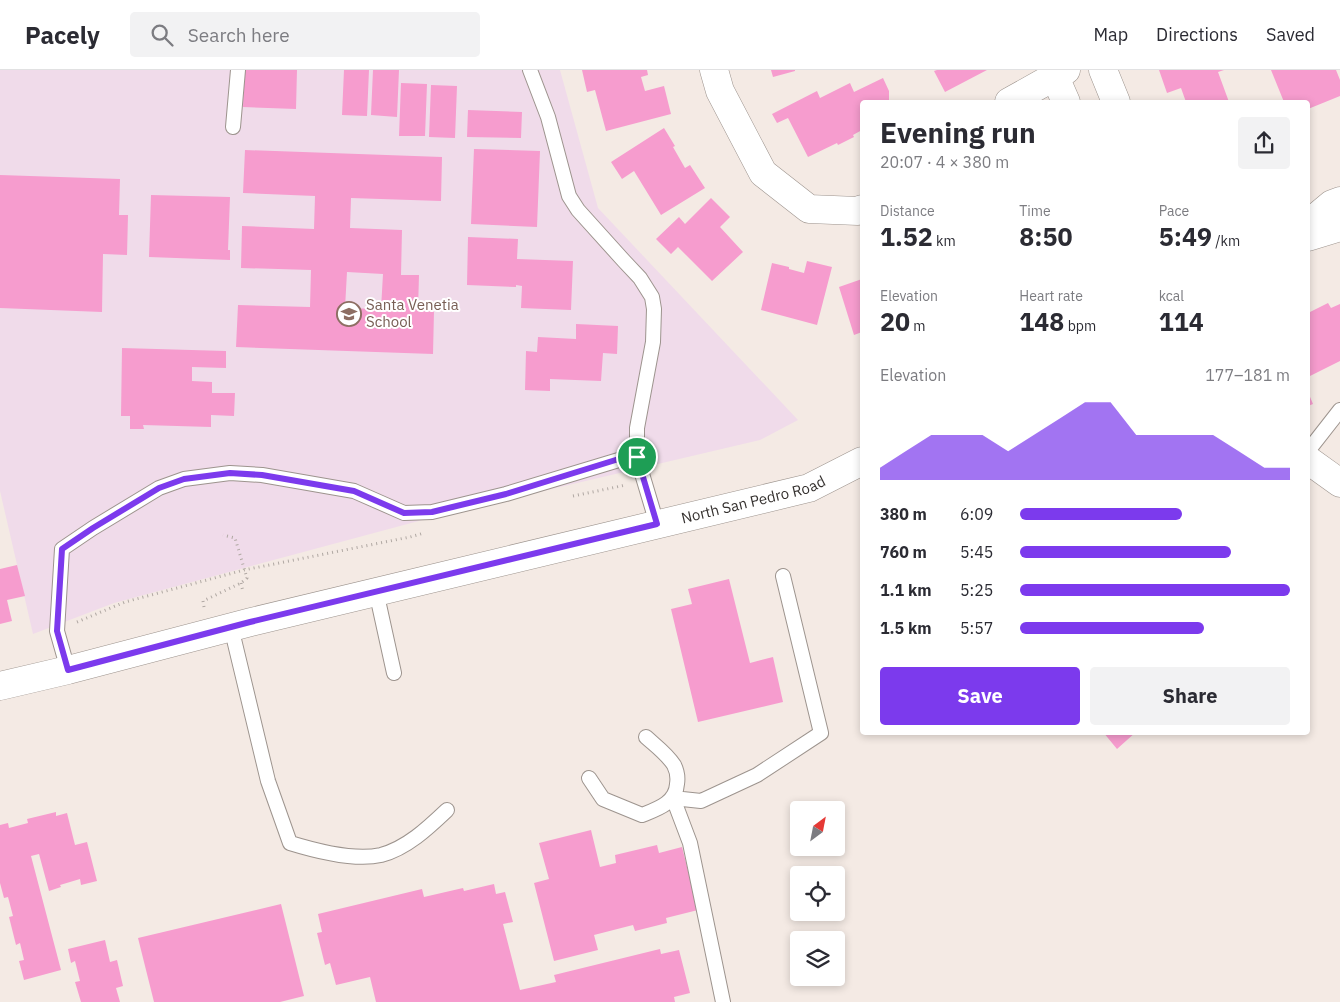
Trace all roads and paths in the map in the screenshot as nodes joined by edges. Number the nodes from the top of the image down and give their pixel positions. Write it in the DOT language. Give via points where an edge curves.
graph roads {
  1 [pos="238,70"];
  2 [pos="530,70"];
  3 [pos="714,70"];
  4 [pos="1103,70"];
  5 [pos="1058,72"];
  6 [pos="1012,100"];
  7 [pos="1065,100"];
  8 [pos="1115,100"];
  9 [pos="233,127"];
  10 [pos="1340,200"];
  11 [pos="860,210"];
  12 [pos="1310,222"];
  13 [pos="1340,227"];
  14 [pos="1310,236"];
  15 [pos="1340,410"];
  16 [pos="1310,448"];
  17 [pos="637,457"];
  18 [pos="1310,461"];
  19 [pos="860,462"];
  20 [pos="1340,482"];
  21 [pos="627,484"];
  22 [pos="573,496"];
  23 [pos="657,524"];
  24 [pos="428,532"];
  25 [pos="223,536"];
  26 [pos="244,570"];
  27 [pos="784,576"];
  28 [pos="376,591"];
  29 [pos="243,592"];
  30 [pos="77,622"];
  31 [pos="231,627"];
  32 [pos="68,670"];
  33 [pos="394,673"];
  34 [pos="0,686"];
  35 [pos="646,737"];
  36 [pos="588,778"];
  37 [pos="673,798"];
  38 [pos="447,810"];
  39 [pos="723,1002"];
  1 -- 9 [label="lane"];
  2 -- 17 [label="lane" via="548,117 569,196 652,296 653,342 637,428"];
  3 -- 11 [label="main road" via="720,91 763,174 809,209"];
  4 -- 8 [label="main road"];
  5 -- 6 [label="main road"];
  5 -- 7 [label="main road"];
  10 -- 12 [label="main road"];
  13 -- 14 [label="main road"];
  15 -- 16 [label="lane"];
  17 -- 23 [label="lane"];
  17 -- 32 [label="lane" via="622,458 506,494 432,512 404,513 354,491 262,475 230,473 184,479 159,488 62,549 57,631"];
  18 -- 20 [label="main road"];
  19 -- 23 [label="main road, North San Pedro Road" via="809,488"];
  21 -- 22 [label="path"];
  23 -- 28 [label="main road, North San Pedro Road"];
  24 -- 26 [label="path"];
  25 -- 26 [label="path" via="235,538"];
  26 -- 29 [label="path" via="248,578 241,583"];
  26 -- 30 [label="path" via="125,602"];
  27 -- 37 [label="lane" via="821,733 757,775 701,801"];
  28 -- 31 [label="main road, North San Pedro Road"];
  28 -- 33 [label="lane"];
  31 -- 32 [label="main road, North San Pedro Road"];
  31 -- 38 [label="lane" via="268,782 290,843 320,852 380,855 422,833"];
  32 -- 34 [label="main road, North San Pedro Road"];
  35 -- 37 [label="lane" via="675,767 678,778"];
  36 -- 37 [label="lane" via="603,799 642,816"];
  37 -- 39 [label="lane" via="690,843"];
}
